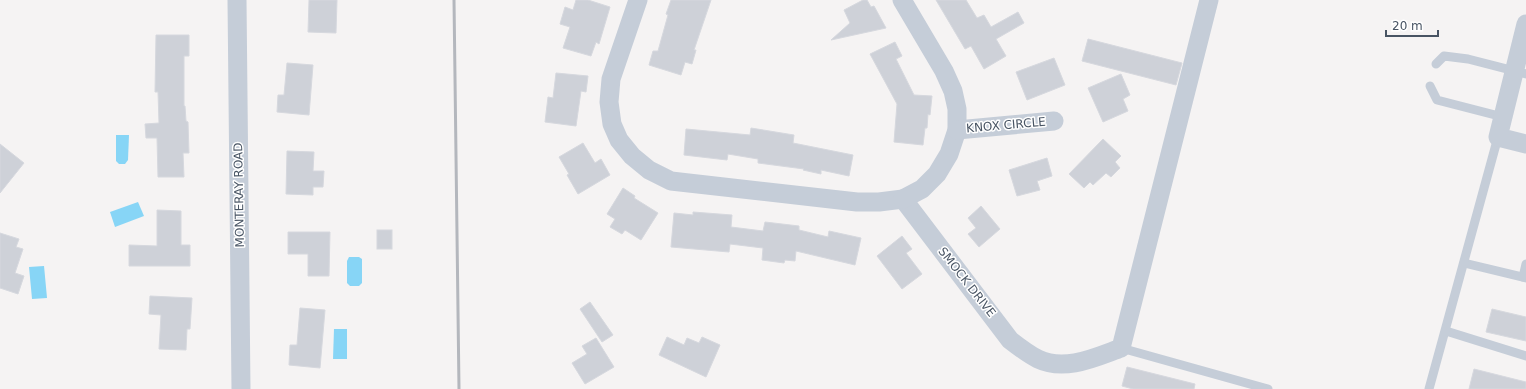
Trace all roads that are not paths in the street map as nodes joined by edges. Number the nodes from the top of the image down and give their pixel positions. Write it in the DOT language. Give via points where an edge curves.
graph roads {
  1 [pos="237,0"];
  2 [pos="638,0"];
  3 [pos="902,0"];
  4 [pos="1209,0"];
  5 [pos="1526,24"];
  6 [pos="1436,64"];
  7 [pos="1520,72"];
  8 [pos="1430,86"];
  9 [pos="1503,117"];
  10 [pos="1054,121"];
  11 [pos="957,130"];
  12 [pos="1498,137"];
  13 [pos="1526,144"];
  14 [pos="903,199"];
  15 [pos="1464,263"];
  16 [pos="1526,264"];
  17 [pos="1524,278"];
  18 [pos="1446,331"];
  19 [pos="1121,348"];
  20 [pos="1526,356"];
  21 [pos="241,389"];
  22 [pos="1268,389"];
  23 [pos="1429,389"];
  1 -- 21 [label="street, MONTERAY ROAD"];
  2 -- 14 [label="street" via="611,79 609,102 612,124 618,140 649,170 671,181 842,200 872,202"];
  3 -- 11 [label="street" via="953,91"];
  4 -- 19 [label="street"];
  5 -- 7 [label="street"];
  6 -- 7 [label="lane" via="1444,56 1468,59"];
  7 -- 9 [label="street"];
  8 -- 9 [label="lane" via="1437,100"];
  9 -- 12 [label="street"];
  10 -- 11 [label="street, KNOX CIRCLE"];
  11 -- 14 [label="street" via="949,154 937,174 922,189"];
  12 -- 13 [label="street"];
  12 -- 15 [label="lane"];
  14 -- 19 [label="street, SMOCK DRIVE" via="1010,340 1026,352 1040,360 1055,364 1075,363"];
  15 -- 17 [label="lane"];
  15 -- 18 [label="lane"];
  16 -- 17 [label="lane"];
  18 -- 20 [label="lane"];
  18 -- 23 [label="lane"];
  19 -- 22 [label="lane"];
}
